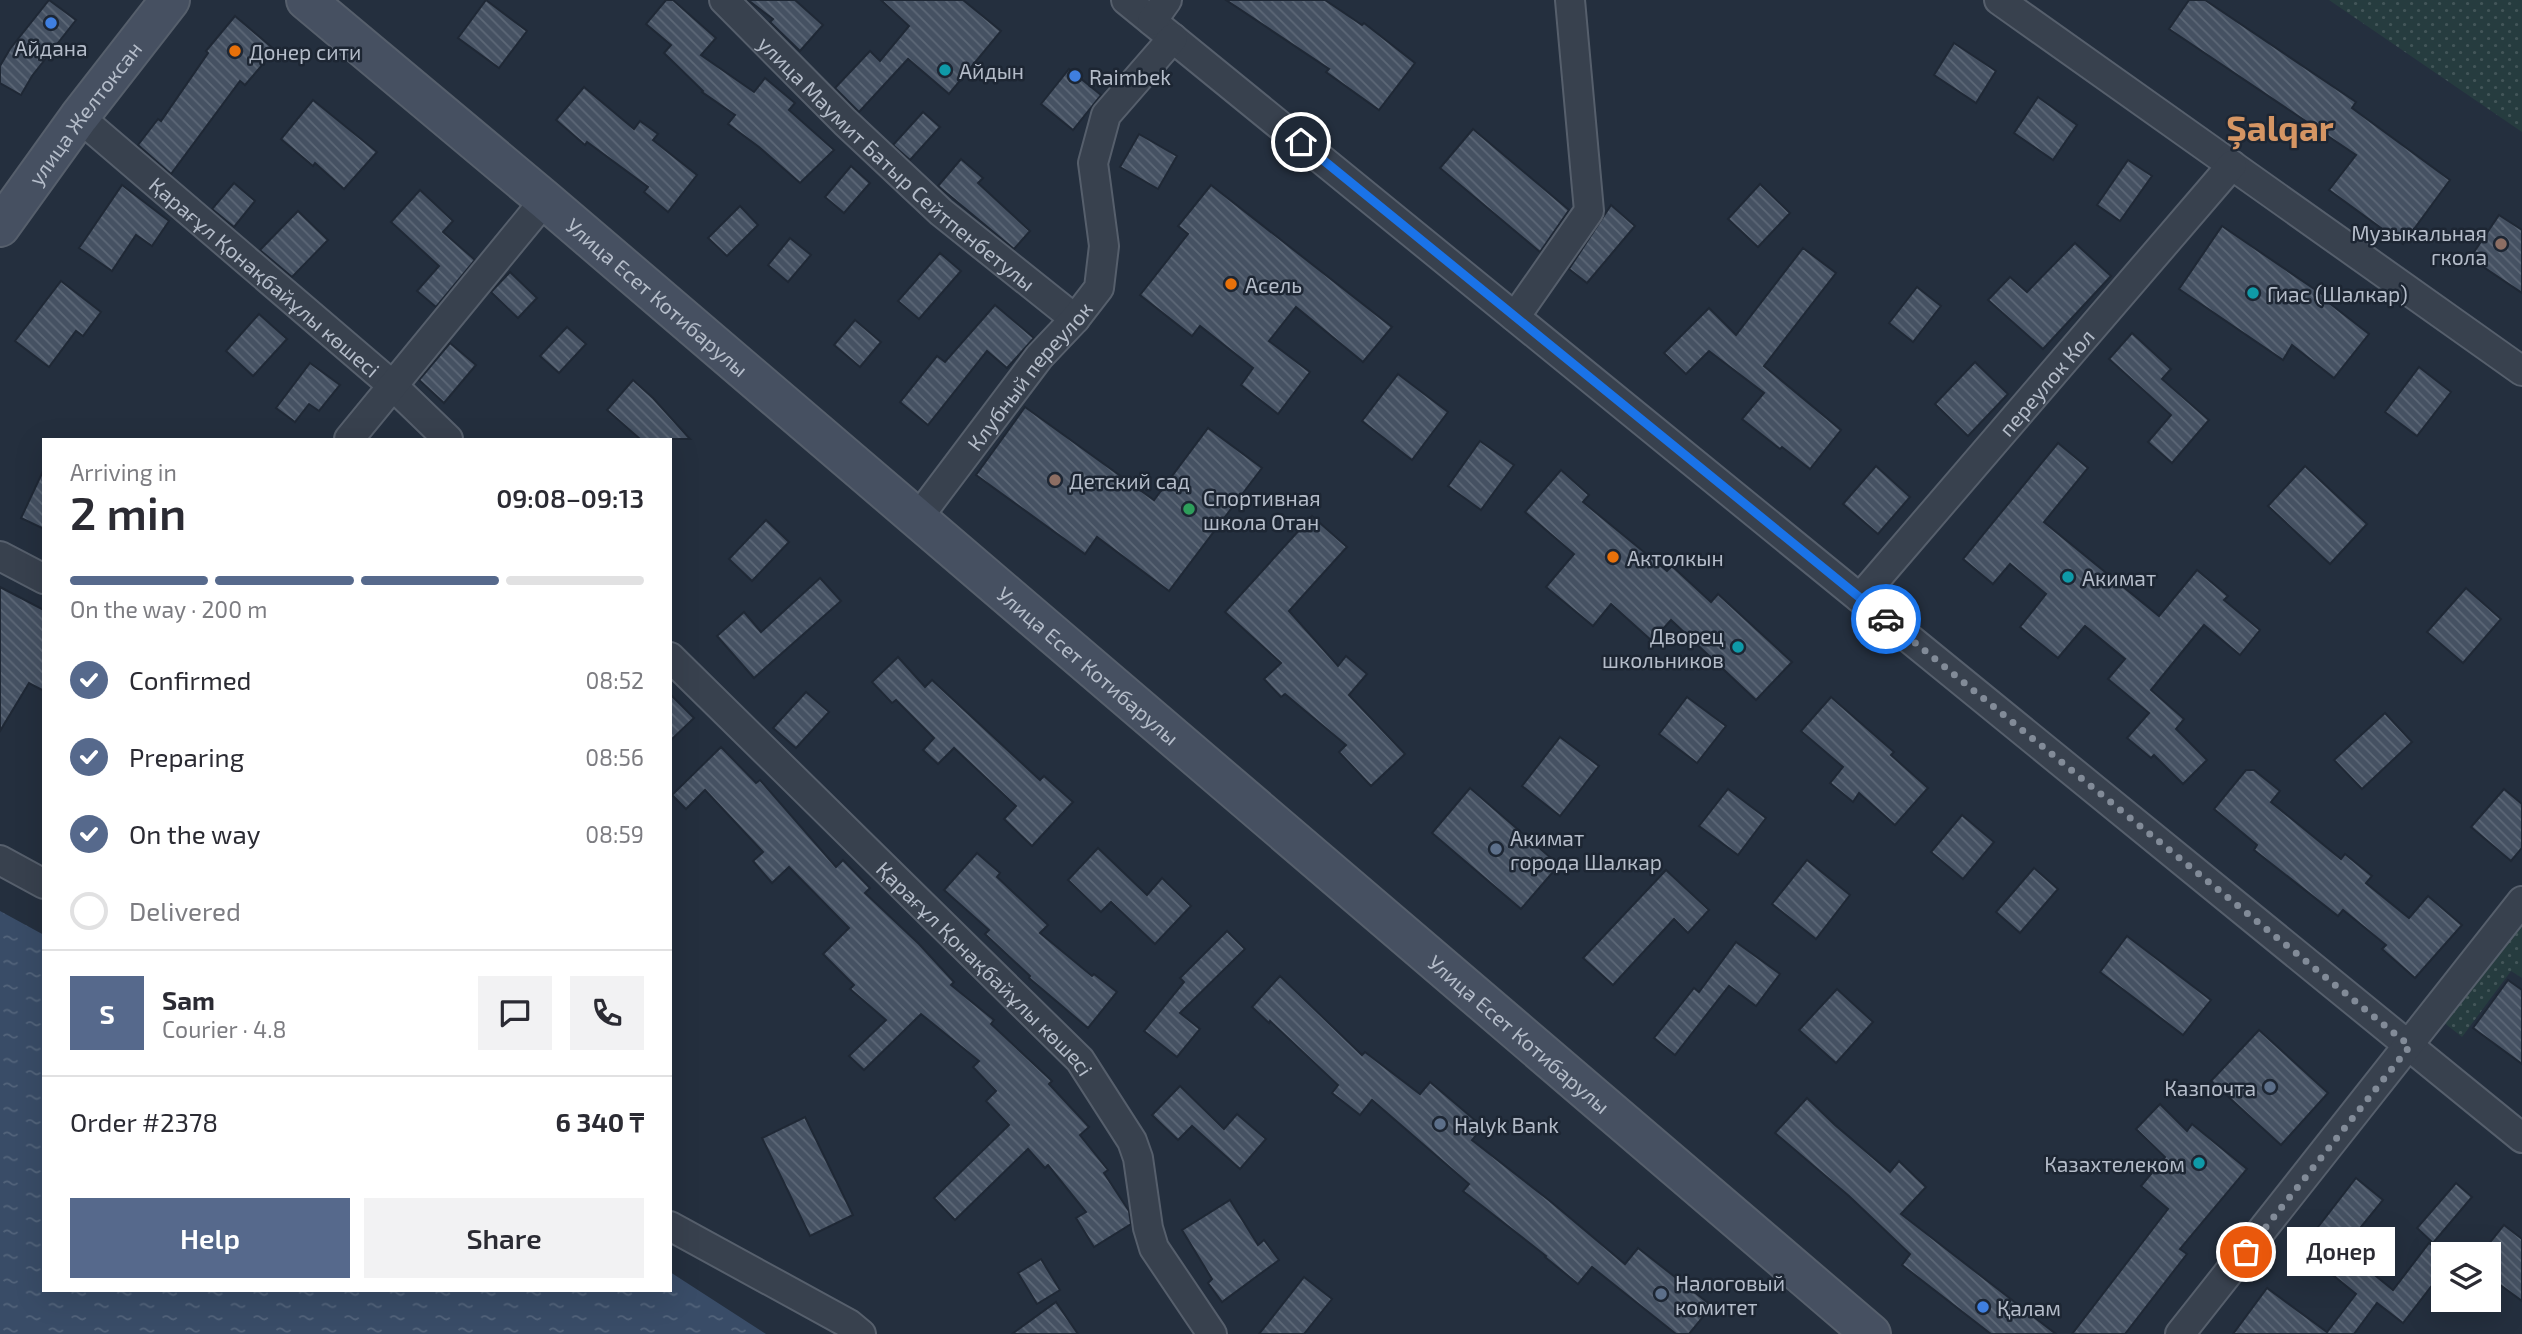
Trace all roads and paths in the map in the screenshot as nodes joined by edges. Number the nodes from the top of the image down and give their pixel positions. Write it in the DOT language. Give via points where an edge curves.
graph roads {
  1 [pos="170,0"];
  2 [pos="306,0"];
  3 [pos="724,0"];
  4 [pos="1126,0"];
  5 [pos="1570,0"];
  6 [pos="1999,0"];
  7 [pos="1164,19"];
  8 [pos="79,117"];
  9 [pos="2232,165"];
  10 [pos="545,200"];
  11 [pos="0,227"];
  12 [pos="1515,317"];
  13 [pos="1075,319"];
  14 [pos="2522,371"];
  15 [pos="392,385"];
  16 [pos="350,438"];
  17 [pos="447,438"];
  18 [pos="917,519"];
  19 [pos="0,556"];
  20 [pos="42,578"];
  21 [pos="1860,598"];
  22 [pos="672,659"];
  23 [pos="0,860"];
  24 [pos="42,883"];
  25 [pos="2522,901"];
  26 [pos="2410,1046"];
  27 [pos="2522,1138"];
  28 [pos="672,1227"];
  29 [pos="861,1334"];
  30 [pos="1212,1334"];
  31 [pos="1871,1334"];
  32 [pos="2180,1334"];
  1 -- 8 [label="main road, улица Желтоксан"];
  2 -- 10 [label="main road, Улица Есет Котибарулы"];
  3 -- 13 [label="street, улица Маумит Батыр Сейтпенбетулы" via="942,212"];
  4 -- 7 [label="street"];
  5 -- 12 [label="street" via="1589,211"];
  6 -- 9 [label="street"];
  7 -- 12 [label="street"];
  7 -- 13 [label="street, Клубный переулок" via="1106,115 1093,163 1104,246 1099,288"];
  8 -- 11 [label="main road, улица Желтоксан"];
  8 -- 15 [label="street, Қарағұл Қонақбайұлы көшесі"];
  9 -- 14 [label="street"];
  9 -- 21 [label="street, переулок Кол"];
  10 -- 15 [label="street"];
  10 -- 18 [label="main road, Улица Есет Котибарулы"];
  12 -- 21 [label="street"];
  13 -- 18 [label="street, Клубный переулок" via="1039,356"];
  15 -- 16 [label="street"];
  15 -- 17 [label="street, Қарағұл Қонақбайұлы көшесі"];
  18 -- 31 [label="main road, Улица Есет Котибарулы"];
  19 -- 20 [label="street"];
  21 -- 26 [label="street"];
  22 -- 30 [label="street, Қарағұл Қонақбайұлы көшесі" via="1080,1060 1132,1141 1154,1248"];
  23 -- 24 [label="street"];
  25 -- 26 [label="street"];
  26 -- 27 [label="street"];
  26 -- 32 [label="street"];
  28 -- 29 [label="street"];
}
